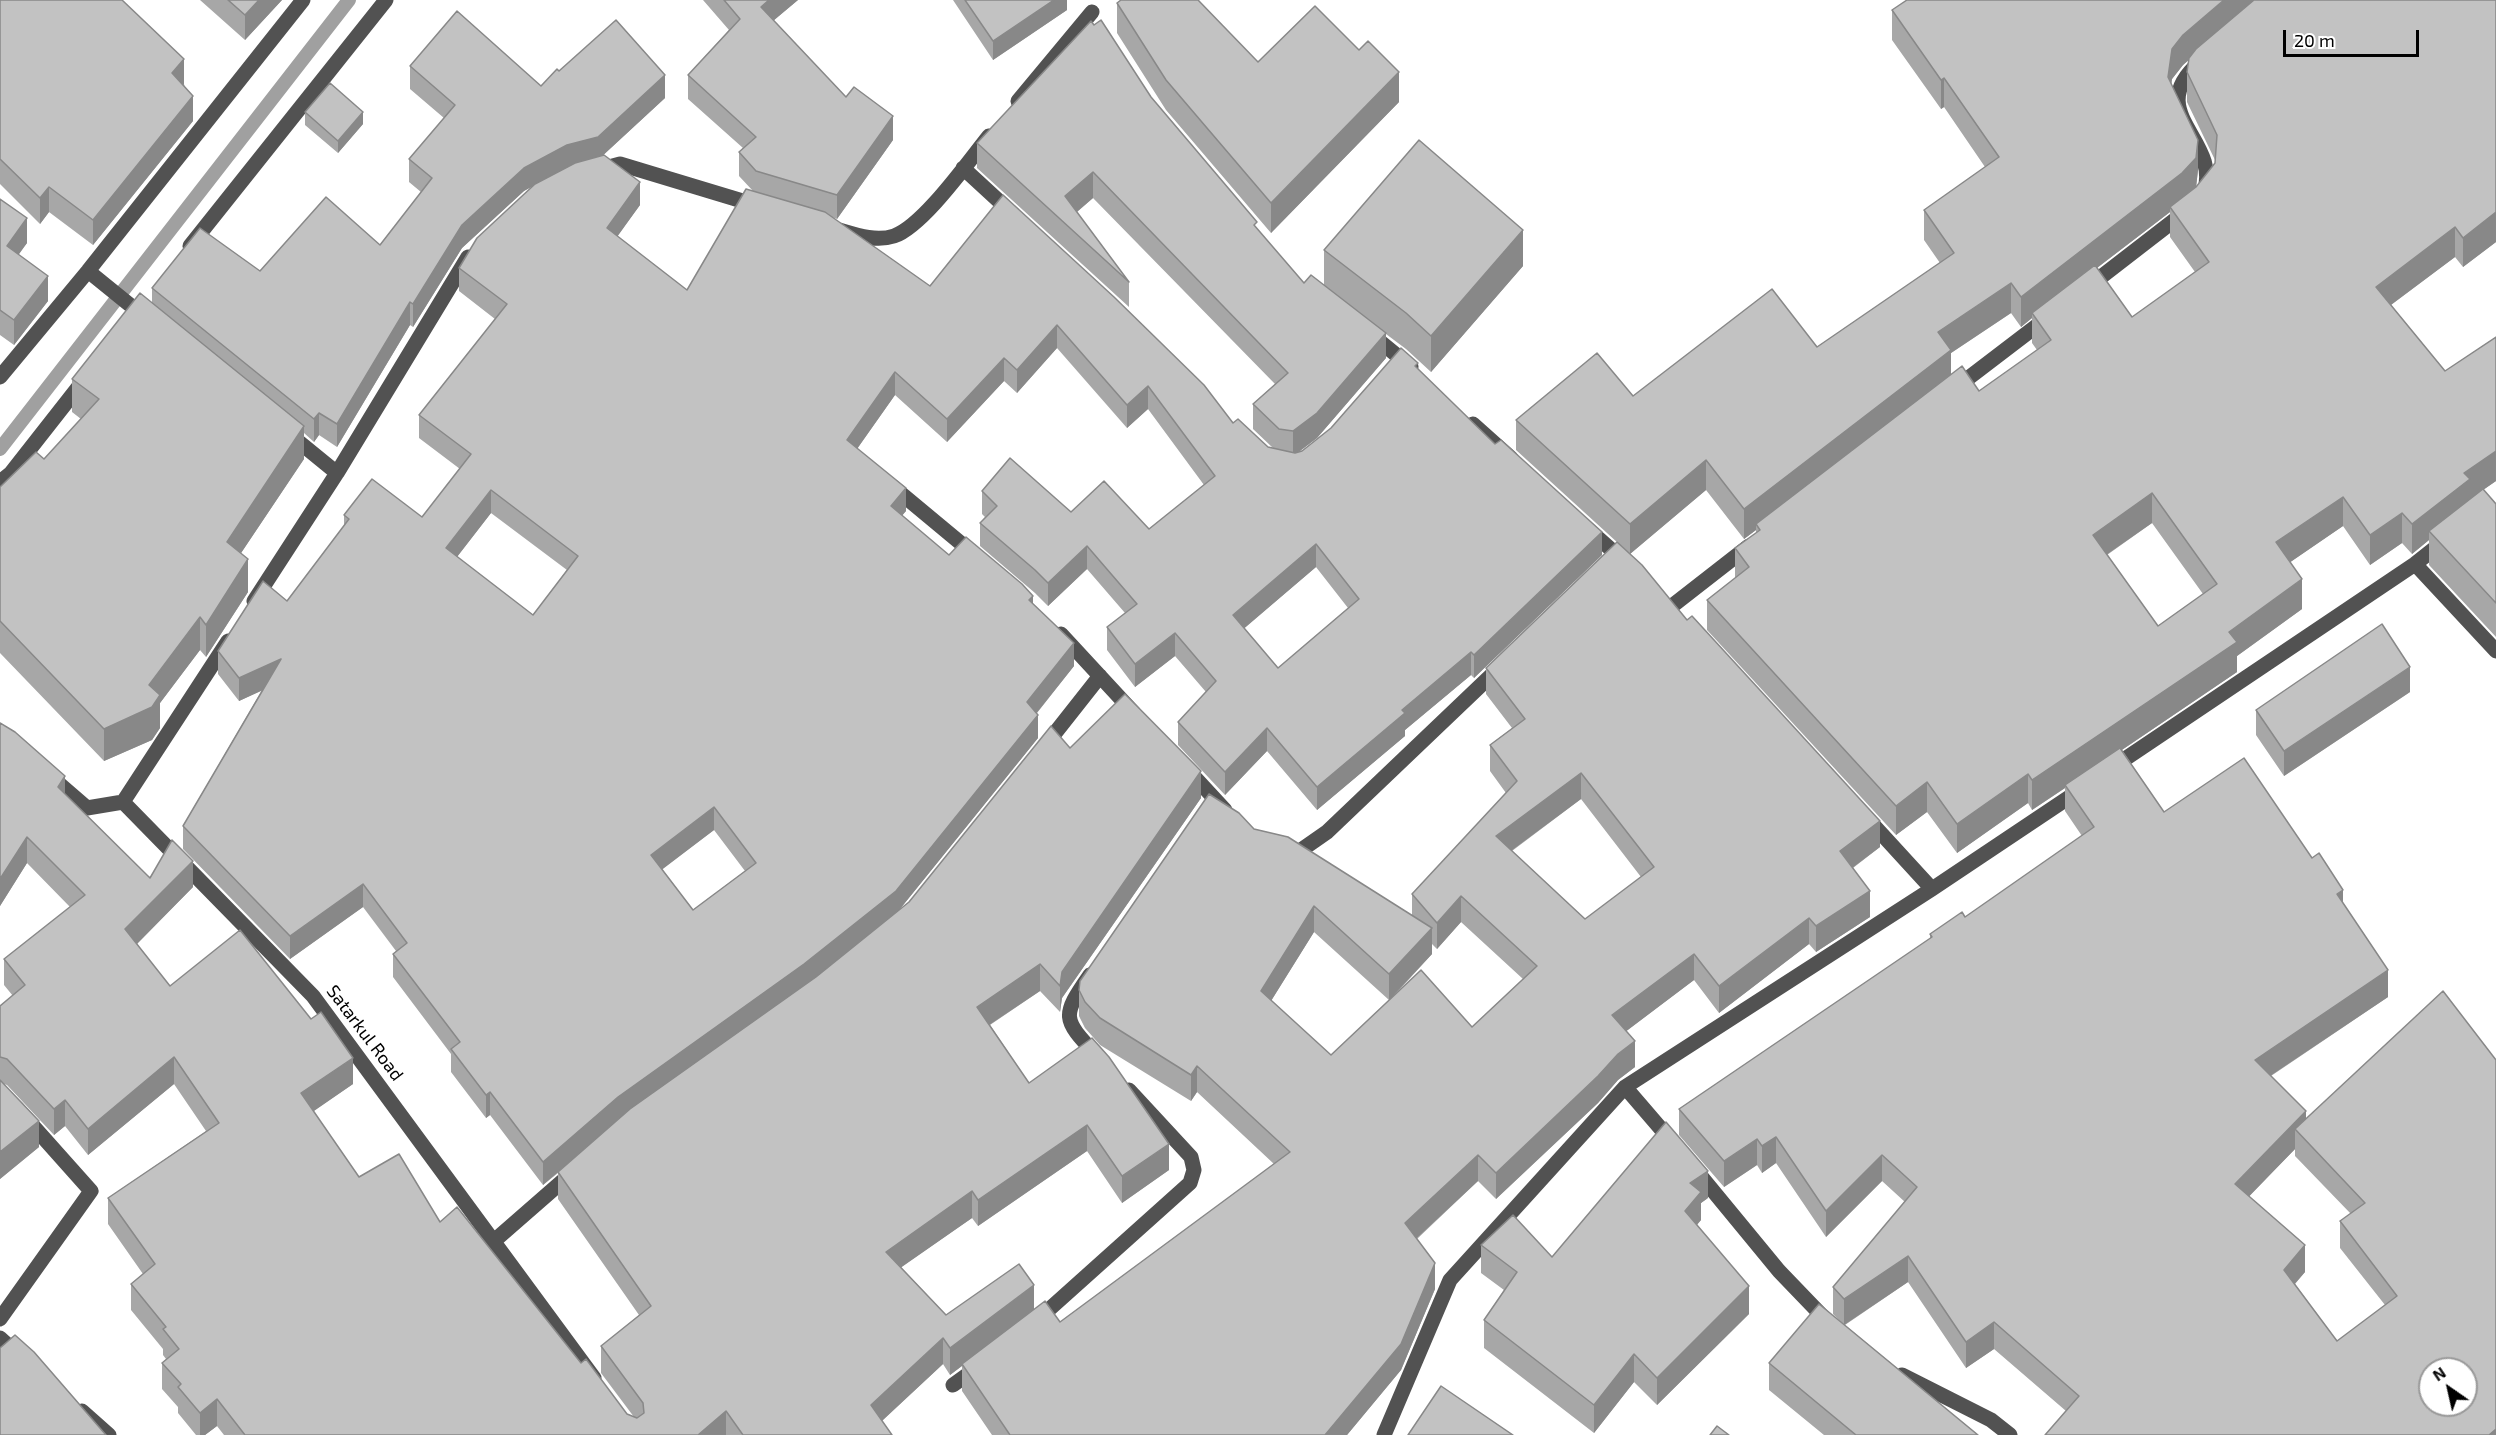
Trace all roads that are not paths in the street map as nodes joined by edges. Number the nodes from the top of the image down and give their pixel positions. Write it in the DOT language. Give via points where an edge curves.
graph roads {
  1 [pos="303,0"];
  2 [pos="386,0"];
  3 [pos="1092,11"];
  4 [pos="2214,50"];
  5 [pos="963,168"];
  6 [pos="581,174"];
  7 [pos="778,211"];
  8 [pos="1024,224"];
  9 [pos="823,225"];
  10 [pos="477,247"];
  11 [pos="182,257"];
  12 [pos="88,271"];
  13 [pos="2076,296"];
  14 [pos="2057,310"];
  15 [pos="1356,323"];
  16 [pos="156,327"];
  17 [pos="96,366"];
  18 [pos="0,377"];
  19 [pos="1426,381"];
  20 [pos="1944,397"];
  21 [pos="1461,412"];
  22 [pos="274,422"];
  23 [pos="1522,468"];
  24 [pos="337,473"];
  25 [pos="881,477"];
  26 [pos="0,482"];
  27 [pos="1574,515"];
  28 [pos="2460,528"];
  29 [pos="1766,534"];
  30 [pos="983,562"];
  31 [pos="2415,564"];
  32 [pos="1633,569"];
  33 [pos="1672,606"];
  34 [pos="246,613"];
  35 [pos="1053,625"];
  36 [pos="233,633"];
  37 [pos="2496,651"];
  38 [pos="1515,653"];
  39 [pos="1100,676"];
  40 [pos="1148,728"];
  41 [pos="1035,758"];
  42 [pos="35,763"];
  43 [pos="1180,763"];
  44 [pos="123,802"];
  45 [pos="1853,803"];
  46 [pos="1237,823"];
  47 [pos="1272,850"];
  48 [pos="1932,889"];
  49 [pos="1097,964"];
  50 [pos="1625,1087"];
  51 [pos="0,1092"];
  52 [pos="581,1166"];
  53 [pos="494,1241"];
  54 [pos="0,1319"];
  55 [pos="1021,1334"];
  56 [pos="0,1338"];
  57 [pos="1844,1338"];
  58 [pos="988,1360"];
  59 [pos="1888,1366"];
  60 [pos="33,1368"];
  61 [pos="953,1385"];
  62 [pos="602,1389"];
  63 [pos="67,1398"];
  64 [pos="109,1435"];
  65 [pos="1384,1435"];
  66 [pos="2010,1435"];
  1 -- 12 [label="street"];
  2 -- 11 [label="street"];
  3 -- 5 [label="street"];
  4 -- 13 [label="street" via="2180,84 2177,103 2208,168 2205,192 2189,210"];
  5 -- 8 [label="street"];
  5 -- 9 [label="street" via="918,221 893,236 868,238"];
  6 -- 7 [label="street" via="620,164"];
  10 -- 24 [label="street"];
  12 -- 16 [label="street"];
  12 -- 18 [label="street"];
  14 -- 20 [label="street"];
  15 -- 19 [label="street" via="1396,361"];
  17 -- 26 [label="street"];
  21 -- 23 [label="street"];
  22 -- 24 [label="street"];
  24 -- 34 [label="street"];
  25 -- 30 [label="street"];
  27 -- 32 [label="street" via="1613,559"];
  28 -- 31 [label="street"];
  29 -- 33 [label="street"];
  31 -- 37 [label="street"];
  31 -- 48 [label="street"];
  35 -- 39 [label="street"];
  36 -- 44 [label="street"];
  38 -- 47 [label="street" via="1327,832 1294,855"];
  39 -- 40 [label="street"];
  39 -- 41 [label="street"];
  42 -- 44 [label="street" via="87,808"];
  43 -- 46 [label="street" via="1209,802"];
  44 -- 53 [label="street, Satarkul Road" via="313,996"];
  45 -- 48 [label="street"];
  48 -- 50 [label="street"];
  49 -- 55 [label="street" via="1070,1004 1069,1018 1077,1034 1191,1157 1194,1170 1190,1183"];
  50 -- 57 [label="street" via="1779,1270"];
  50 -- 65 [label="street" via="1450,1280"];
  51 -- 54 [label="street" via="91,1191"];
  52 -- 53 [label="street"];
  53 -- 62 [label="street, Satarkul Road"];
  56 -- 60 [label="street"];
  58 -- 61 [label="street"];
  59 -- 66 [label="street" via="1915,1384 1991,1420"];
  63 -- 64 [label="street"];
}
